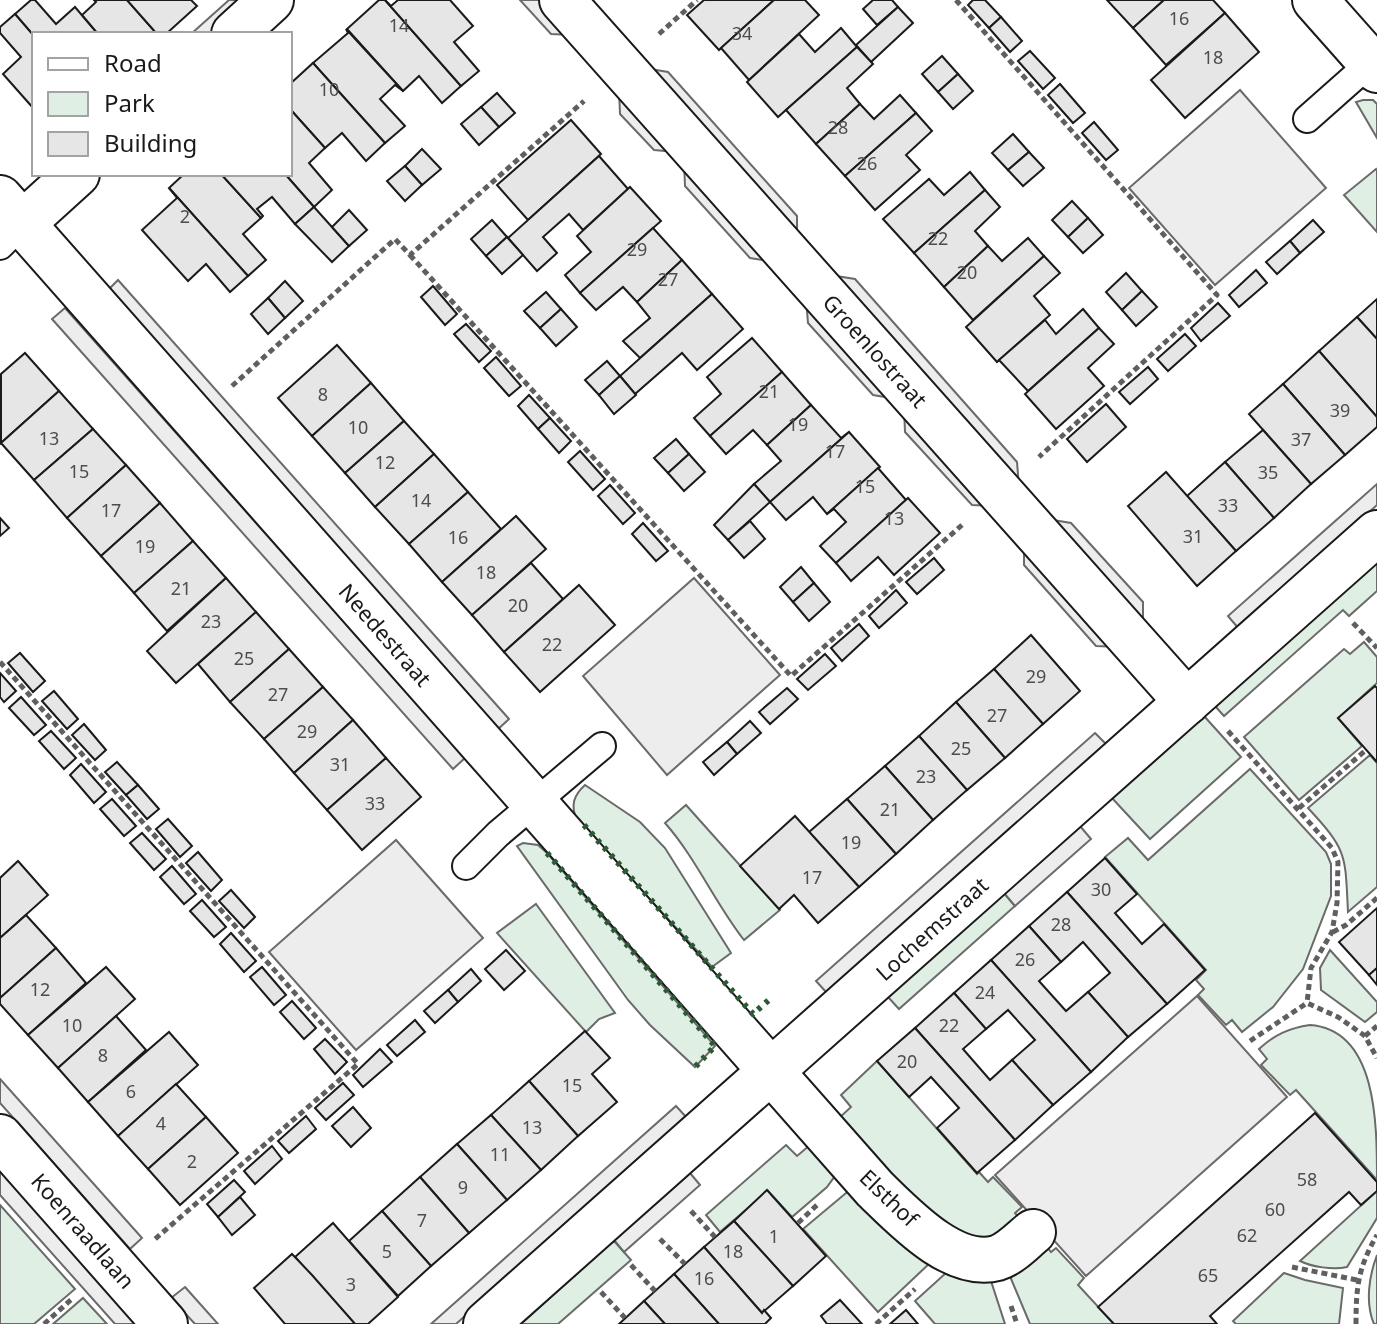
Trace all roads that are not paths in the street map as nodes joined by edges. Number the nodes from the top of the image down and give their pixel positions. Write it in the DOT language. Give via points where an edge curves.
graph roads {
  1 [pos="271,0"];
  2 [pos="562,0"];
  3 [pos="1315,0"];
  4 [pos="236,32"];
  5 [pos="1375,63"];
  6 [pos="1307,119"];
  7 [pos="74,176"];
  8 [pos="8,222"];
  9 [pos="1377,533"];
  10 [pos="1187,702"];
  11 [pos="602,746"];
  12 [pos="534,804"];
  13 [pos="466,866"];
  14 [pos="771,1072"];
  15 [pos="0,1137"];
  16 [pos="1033,1232"];
  17 [pos="165,1324"];
  18 [pos="486,1324"];
  1 -- 4 [label="street"];
  2 -- 10 [label="street, Groenlostraat"];
  3 -- 5 [label="street"];
  5 -- 6 [label="lane"];
  7 -- 8 [label="street"];
  8 -- 12 [label="street, Needestraat"];
  9 -- 10 [label="street, Lochemstraat"];
  10 -- 14 [label="street, Lochemstraat"];
  11 -- 12 [label="lane"];
  12 -- 13 [label="lane"];
  12 -- 14 [label="street, Needestraat"];
  14 -- 16 [label="street, Elsthof" via="875,1189 943,1247 970,1259 996,1258"];
  14 -- 18 [label="street, Lochemstraat"];
  15 -- 17 [label="street, Koenraadlaan"];
}
